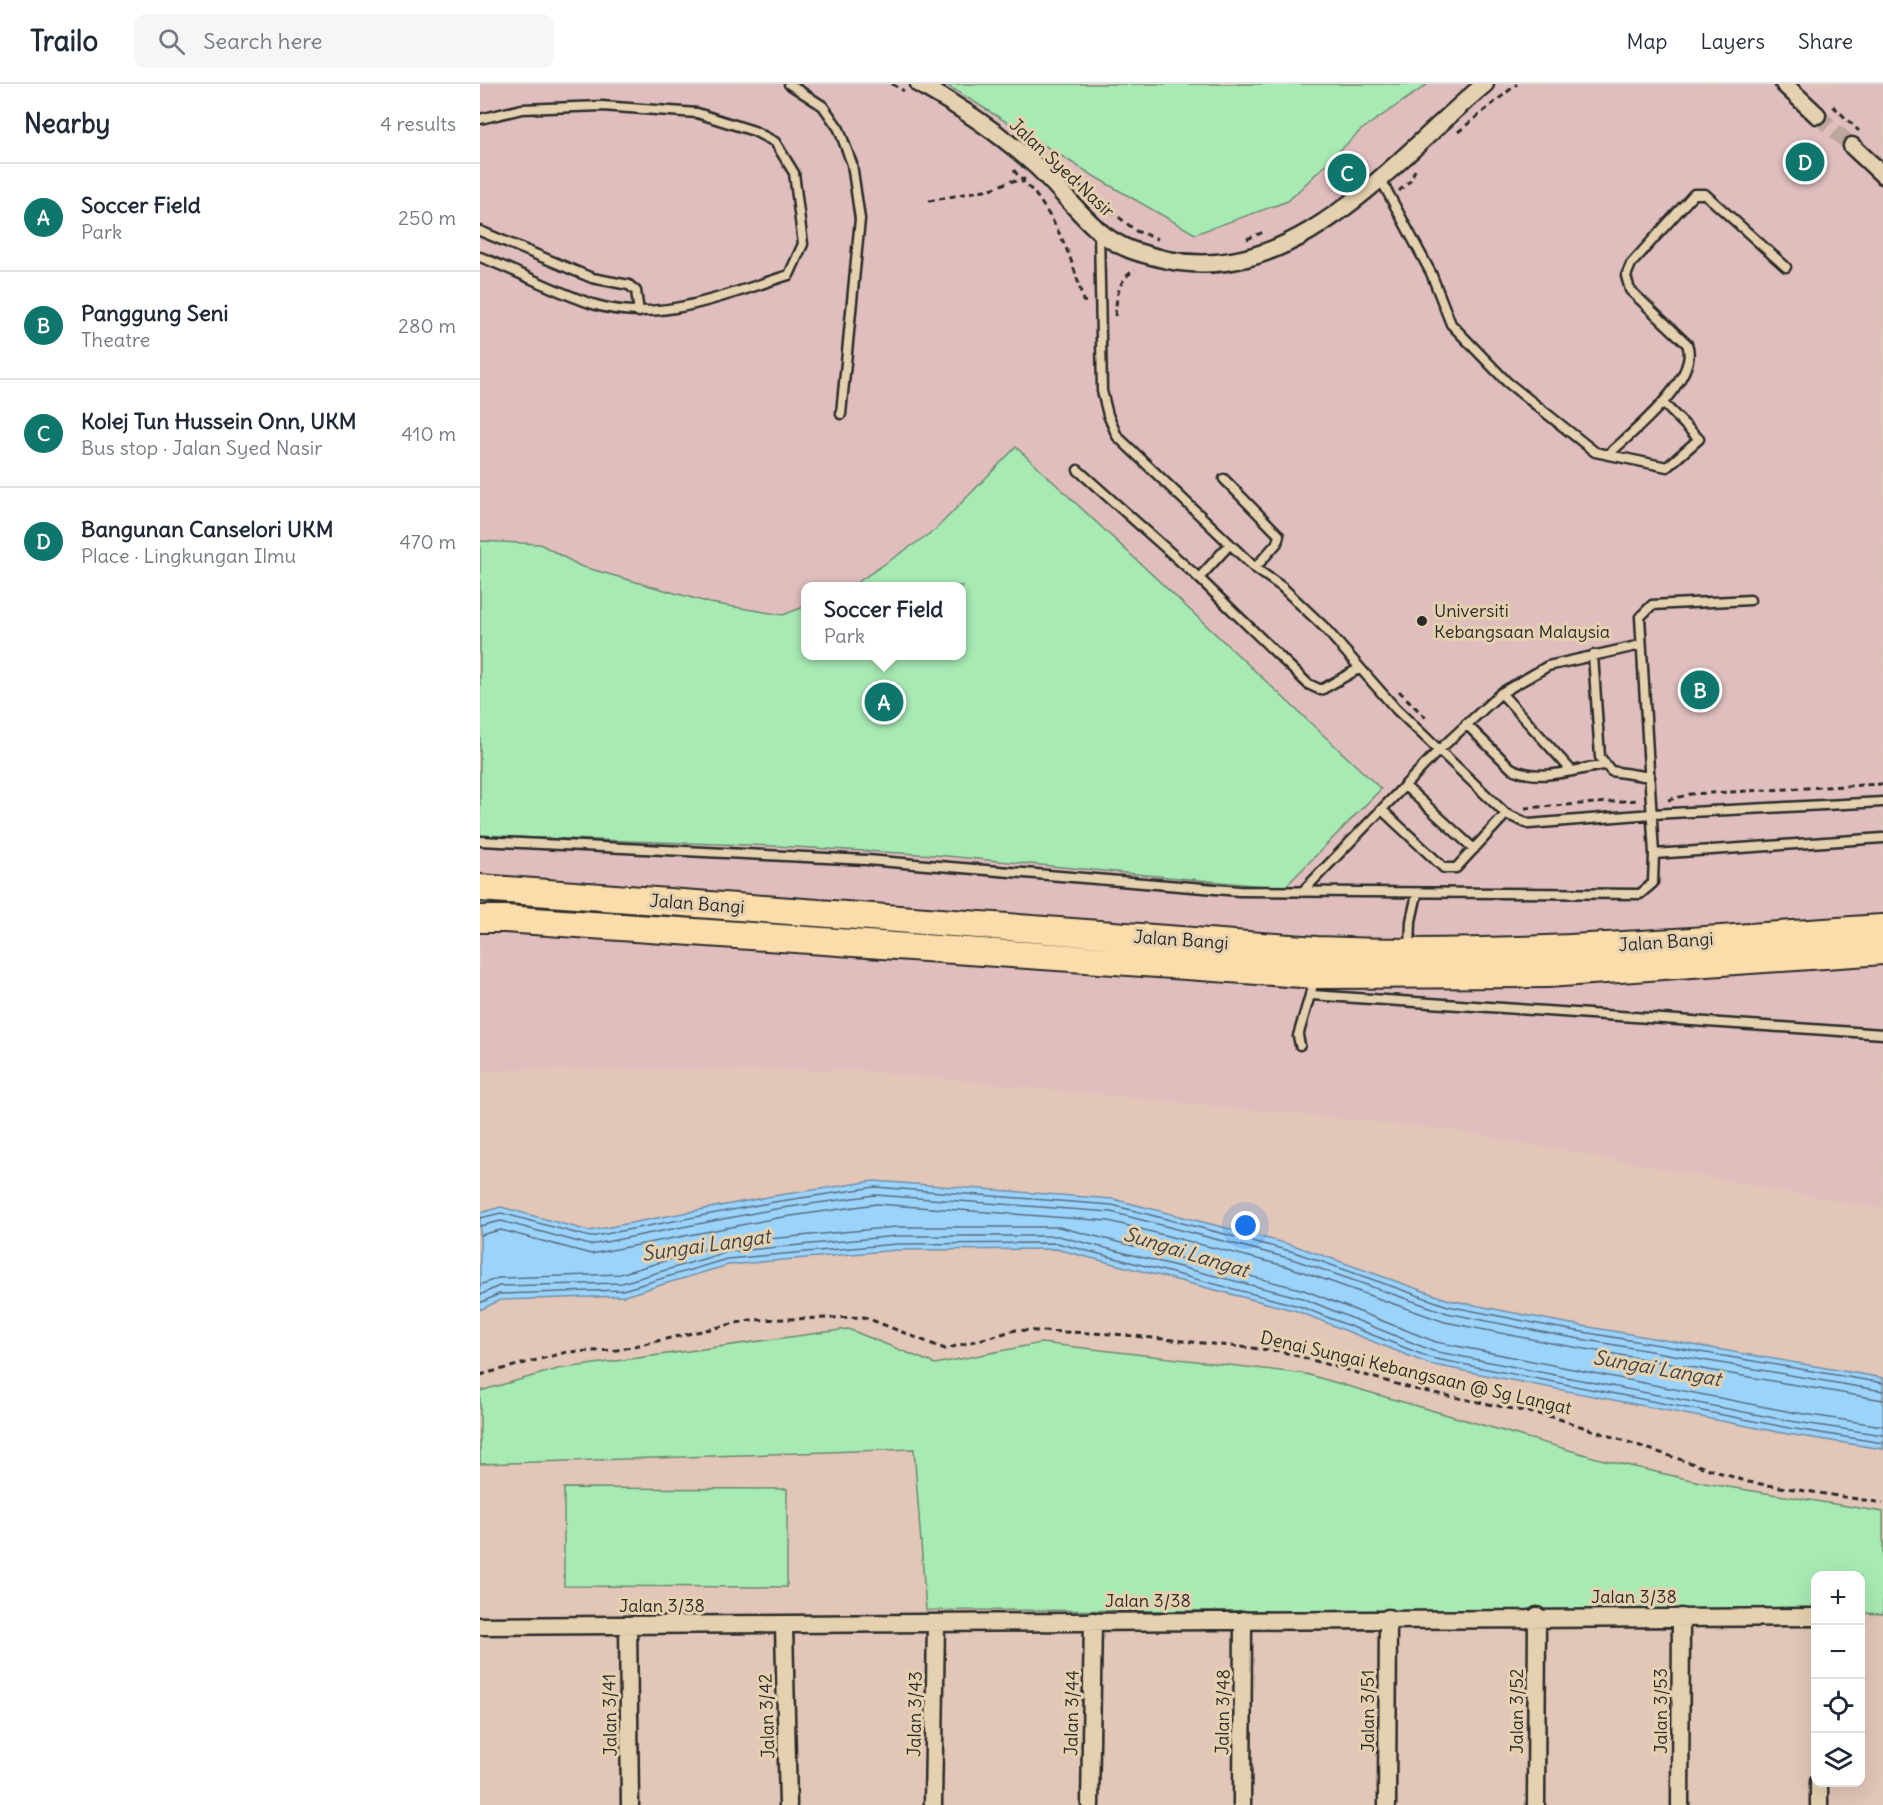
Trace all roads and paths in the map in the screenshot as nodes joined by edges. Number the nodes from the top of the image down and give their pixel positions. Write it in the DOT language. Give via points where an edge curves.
graph roads {
  1 [pos="789,84"];
  2 [pos="892,84"];
  3 [pos="1485,84"];
  4 [pos="1517,84"];
  5 [pos="1784,84"];
  6 [pos="916,90"];
  7 [pos="1827,101"];
  8 [pos="1817,115"];
  9 [pos="480,119"];
  10 [pos="1450,139"];
  11 [pos="1859,142"];
  12 [pos="1421,164"];
  13 [pos="1011,165"];
  14 [pos="1883,175"];
  15 [pos="1071,177"];
  16 [pos="1380,178"];
  17 [pos="1011,181"];
  18 [pos="1391,199"];
  19 [pos="928,201"];
  20 [pos="1270,230"];
  21 [pos="480,231"];
  22 [pos="1099,231"];
  23 [pos="1240,241"];
  24 [pos="1166,242"];
  25 [pos="480,257"];
  26 [pos="1143,267"];
  27 [pos="1786,267"];
  28 [pos="1100,304"];
  29 [pos="1116,307"];
  30 [pos="639,312"];
  31 [pos="1114,319"];
  32 [pos="1663,403"];
  33 [pos="841,414"];
  34 [pos="1608,455"];
  35 [pos="1078,470"];
  36 [pos="1224,479"];
  37 [pos="1230,544"];
  38 [pos="1255,568"];
  39 [pos="1199,578"];
  40 [pos="1750,600"];
  41 [pos="1641,645"];
  42 [pos="1593,656"];
  43 [pos="1360,668"];
  44 [pos="1391,683"];
  45 [pos="1501,693"];
  46 [pos="1466,724"];
  47 [pos="1449,741"];
  48 [pos="1439,750"];
  49 [pos="1604,765"];
  50 [pos="1570,770"];
  51 [pos="1650,777"];
  52 [pos="1883,784"];
  53 [pos="1405,786"];
  54 [pos="1651,800"];
  55 [pos="1883,802"];
  56 [pos="1516,807"];
  57 [pos="1382,810"];
  58 [pos="1506,814"];
  59 [pos="1652,814"];
  60 [pos="1883,838"];
  61 [pos="480,841"];
  62 [pos="1474,849"];
  63 [pos="1654,854"];
  64 [pos="480,888"];
  65 [pos="1302,892"];
  66 [pos="1417,894"];
  67 [pos="480,920"];
  68 [pos="1883,927"];
  69 [pos="1883,951"];
  70 [pos="1410,954"];
  71 [pos="1314,985"];
  72 [pos="1883,1034"];
  73 [pos="1300,1046"];
  74 [pos="480,1375"];
  75 [pos="1883,1503"];
  76 [pos="1537,1616"];
  77 [pos="1388,1617"];
  78 [pos="1681,1617"];
  79 [pos="1811,1617"];
  80 [pos="1243,1620"];
  81 [pos="1093,1621"];
  82 [pos="936,1624"];
  83 [pos="628,1625"];
  84 [pos="480,1626"];
  85 [pos="784,1626"];
  86 [pos="1819,1787"];
  87 [pos="630,1805"];
  88 [pos="788,1805"];
  89 [pos="933,1805"];
  90 [pos="1090,1805"];
  91 [pos="1242,1805"];
  92 [pos="1387,1805"];
  93 [pos="1536,1805"];
  94 [pos="1680,1805"];
  95 [pos="1819,1805"];
  1 -- 33 [label="lane" via="823,106 839,129 852,164 860,219"];
  2 -- 6 [label="path"];
  3 -- 16 [label="street, Jalan Syed Nasir"];
  4 -- 10 [label="path"];
  5 -- 8 [label="street"];
  6 -- 22 [label="street, Jalan Syed Nasir" via="958,106 1006,140"];
  7 -- 11 [label="path"];
  9 -- 30 [label="lane" via="522,109 602,106 697,113 775,142 794,173 803,244 789,275 677,309"];
  11 -- 14 [label="street"];
  12 -- 18 [label="path"];
  13 -- 28 [label="path" via="1037,196 1067,245 1083,301"];
  15 -- 24 [label="path" via="1136,231"];
  16 -- 18 [label="lane"];
  16 -- 22 [label="street, Jalan Syed Nasir" via="1357,201 1315,230 1262,253 1218,265 1180,263 1132,252"];
  17 -- 19 [label="path"];
  18 -- 34 [label="lane" via="1431,273 1451,324 1507,382 1595,452"];
  20 -- 23 [label="path"];
  21 -- 30 [label="lane" via="592,278 629,285 636,291"];
  22 -- 28 [label="lane"];
  25 -- 30 [label="lane" via="596,305"];
  26 -- 29 [label="path" via="1125,277 1119,286"];
  27 -- 32 [label="lane" via="1705,195 1694,194 1631,264 1626,276 1630,290 1687,344 1691,354 1688,367"];
  28 -- 29 [label="path"];
  28 -- 37 [label="lane" via="1102,391 1117,436"];
  29 -- 31 [label="path"];
  32 -- 34 [label="lane"];
  32 -- 34 [label="lane" via="1699,439 1667,467"];
  35 -- 39 [label="lane"];
  36 -- 38 [label="lane" via="1279,535 1278,543"];
  37 -- 38 [label="lane"];
  37 -- 39 [label="lane"];
  38 -- 43 [label="lane" via="1282,587 1324,627"];
  39 -- 43 [label="lane" via="1308,684 1321,690"];
  40 -- 41 [label="lane" via="1653,605 1640,617"];
  41 -- 42 [label="lane"];
  41 -- 51 [label="lane"];
  42 -- 45 [label="lane" via="1548,666"];
  42 -- 49 [label="lane" via="1600,757"];
  43 -- 48 [label="lane"];
  44 -- 47 [label="path"];
  45 -- 46 [label="lane"];
  45 -- 50 [label="lane"];
  46 -- 47 [label="lane"];
  46 -- 50 [label="lane" via="1519,773 1533,776"];
  47 -- 48 [label="lane"];
  48 -- 53 [label="lane"];
  48 -- 58 [label="lane"];
  49 -- 50 [label="lane"];
  49 -- 51 [label="lane" via="1619,774"];
  51 -- 54 [label="lane"];
  52 -- 54 [label="path" via="1691,794"];
  53 -- 57 [label="lane"];
  53 -- 62 [label="lane"];
  54 -- 56 [label="path"];
  54 -- 59 [label="lane"];
  55 -- 59 [label="lane"];
  57 -- 62 [label="lane" via="1444,868 1456,868"];
  57 -- 65 [label="lane"];
  58 -- 59 [label="lane" via="1528,824"];
  58 -- 62 [label="lane"];
  59 -- 63 [label="lane"];
  60 -- 63 [label="lane"];
  61 -- 65 [label="lane" via="855,859 1239,891"];
  63 -- 66 [label="lane" via="1653,883 1640,894"];
  64 -- 70 [label="main road, Jalan Bangi"];
  65 -- 66 [label="lane"];
  66 -- 70 [label="lane"];
  67 -- 71 [label="main road, Jalan Bangi"];
  68 -- 70 [label="main road, Jalan Bangi" via="1547,950"];
  69 -- 71 [label="main road, Jalan Bangi"];
  71 -- 72 [label="lane"];
  71 -- 73 [label="lane" via="1298,1036"];
  74 -- 75 [label="path, Denai Sungai Kebangsaan @ Sg Langat" via="567,1352 617,1350 750,1320 864,1317 945,1349 1016,1330 1114,1334 1280,1351 1414,1389 1553,1417 1748,1482"];
  76 -- 77 [label="street, Jalan 3/38"];
  76 -- 78 [label="street, Jalan 3/38"];
  76 -- 93 [label="street, Jalan 3/52"];
  77 -- 80 [label="street, Jalan 3/38"];
  77 -- 92 [label="street, Jalan 3/51"];
  78 -- 79 [label="street, Jalan 3/38"];
  78 -- 94 [label="street, Jalan 3/53"];
  80 -- 81 [label="street, Jalan 3/38"];
  80 -- 91 [label="street, Jalan 3/48"];
  81 -- 82 [label="street, Jalan 3/38"];
  81 -- 90 [label="street, Jalan 3/44"];
  82 -- 85 [label="street, Jalan 3/38"];
  82 -- 89 [label="street, Jalan 3/43"];
  83 -- 84 [label="street, Jalan 3/38"];
  83 -- 85 [label="street, Jalan 3/38"];
  83 -- 87 [label="street, Jalan 3/41"];
  85 -- 88 [label="street, Jalan 3/42"];
  86 -- 95 [label="street"];
}
